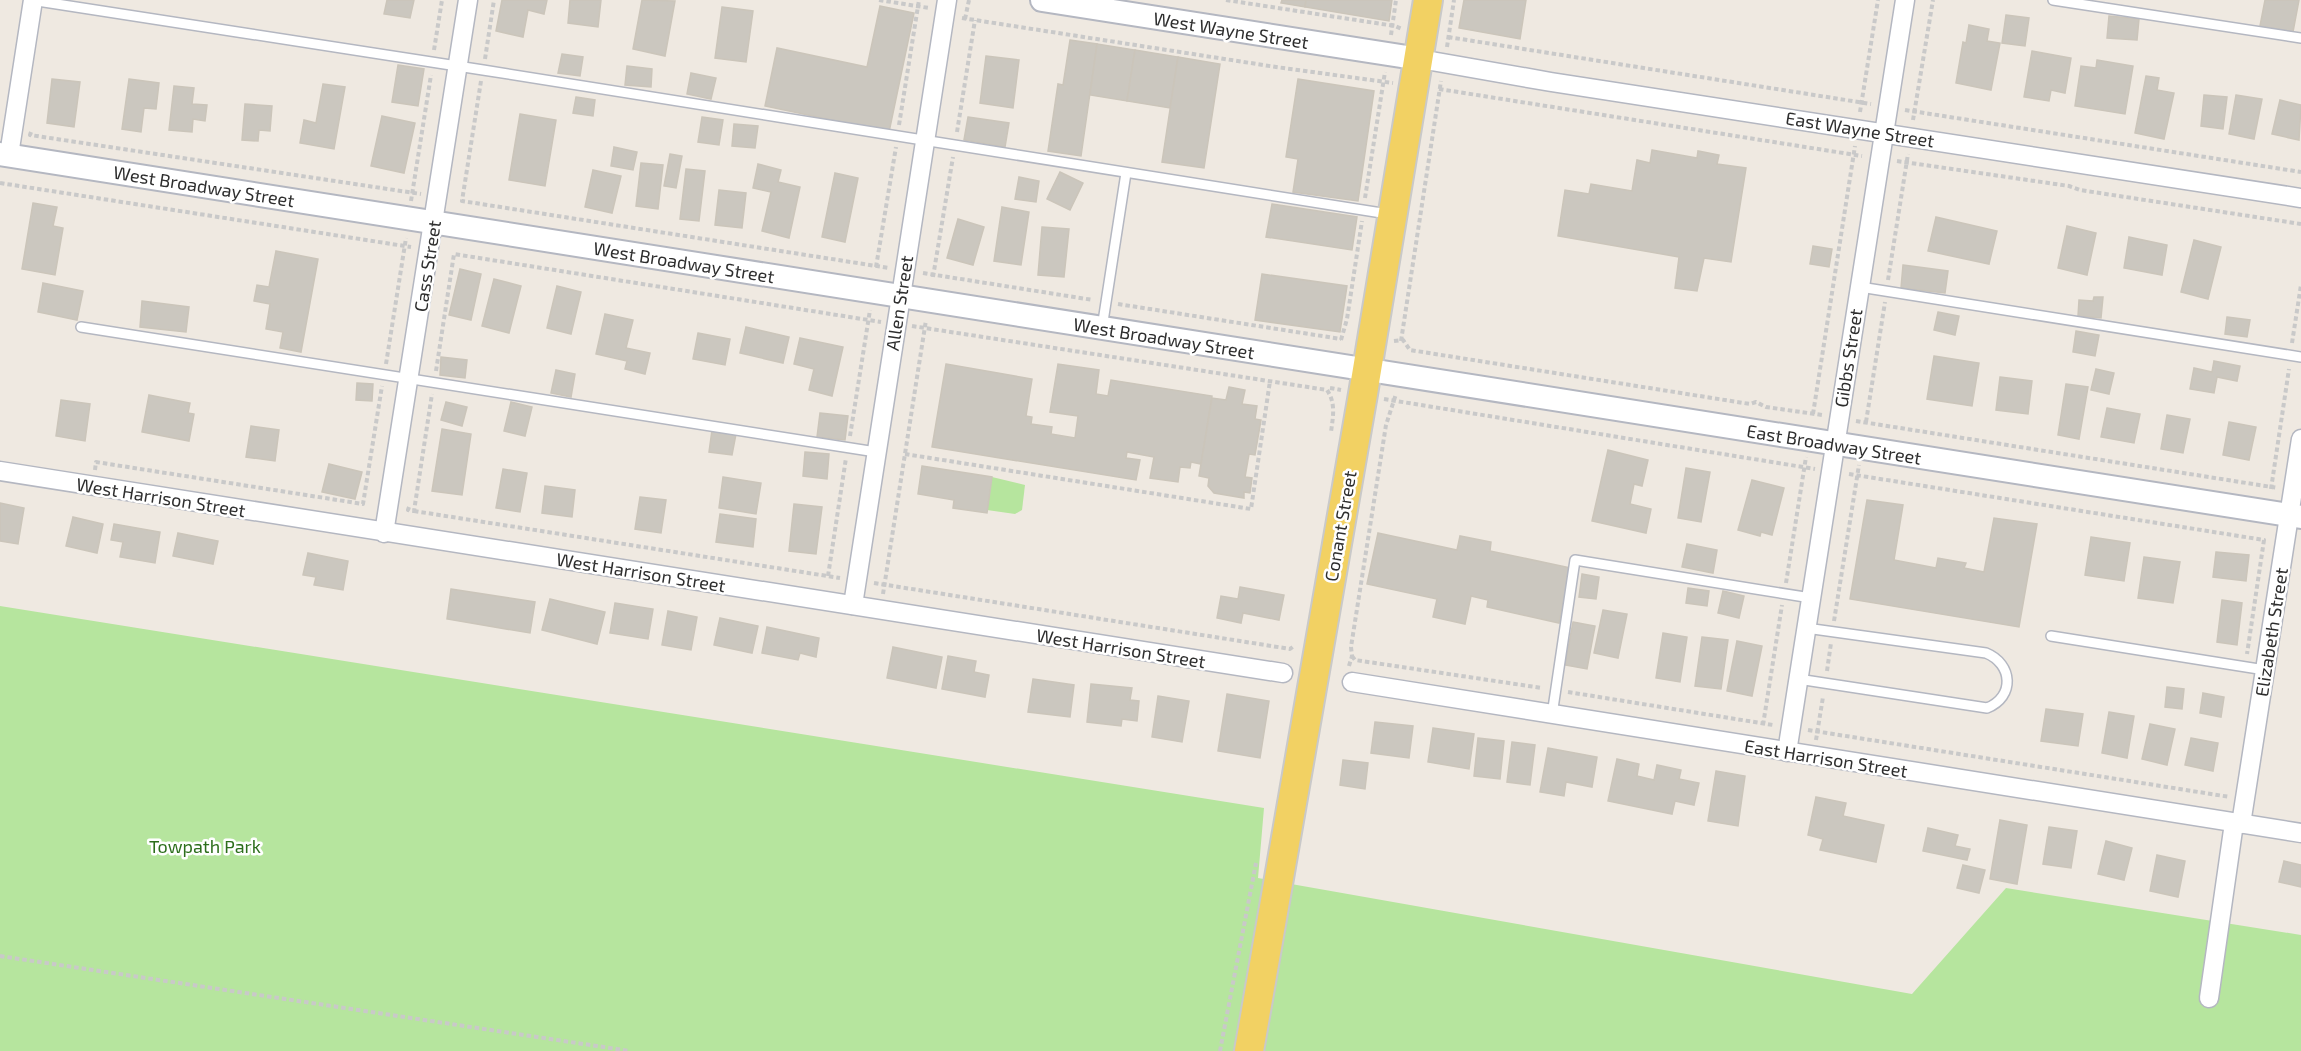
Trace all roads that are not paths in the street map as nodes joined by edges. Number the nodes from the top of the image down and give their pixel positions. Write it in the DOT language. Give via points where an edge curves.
graph roads {
  1 [pos="32,0"];
  2 [pos="468,0"];
  3 [pos="1042,0"];
  4 [pos="1428,0"];
  5 [pos="1905,0"];
  6 [pos="2053,0"];
  7 [pos="946,6"];
  8 [pos="2301,38"];
  9 [pos="1432,61"];
  10 [pos="458,66"];
  11 [pos="1884,132"];
  12 [pos="926,141"];
  13 [pos="4,155"];
  14 [pos="1126,173"];
  15 [pos="2301,198"];
  16 [pos="1392,215"];
  17 [pos="434,223"];
  18 [pos="1860,287"];
  19 [pos="900,296"];
  20 [pos="81,327"];
  21 [pos="1102,328"];
  22 [pos="2301,357"];
  23 [pos="1367,371"];
  24 [pos="409,379"];
  25 [pos="2301,439"];
  26 [pos="1835,444"];
  27 [pos="876,452"];
  28 [pos="0,471"];
  29 [pos="2295,516"];
  30 [pos="384,533"];
  31 [pos="1811,598"];
  32 [pos="852,605"];
  33 [pos="1806,628"];
  34 [pos="2051,636"];
  35 [pos="2265,670"];
  36 [pos="1282,673"];
  37 [pos="1350,676"];
  38 [pos="1798,679"];
  39 [pos="1552,716"];
  40 [pos="1787,752"];
  41 [pos="2232,823"];
  42 [pos="2301,833"];
  43 [pos="2209,998"];
  44 [pos="1249,1051"];
  1 -- 10 [label="lane"];
  1 -- 13 [label="street"];
  2 -- 10 [label="street, Cass Street"];
  3 -- 9 [label="street, West Wayne Street"];
  4 -- 9 [label="main road, Conant Street"];
  5 -- 11 [label="street, Gibbs Street"];
  6 -- 8 [label="lane"];
  7 -- 12 [label="street, Allen Street"];
  9 -- 11 [label="street, East Wayne Street"];
  9 -- 16 [label="main road, Conant Street"];
  10 -- 12 [label="lane"];
  10 -- 17 [label="street, Cass Street"];
  11 -- 15 [label="street, East Wayne Street"];
  11 -- 18 [label="street, Gibbs Street"];
  12 -- 14 [label="lane"];
  12 -- 19 [label="street, Allen Street"];
  13 -- 17 [label="street, West Broadway Street"];
  14 -- 16 [label="lane"];
  14 -- 21 [label="lane"];
  16 -- 23 [label="main road, Conant Street"];
  17 -- 19 [label="street, West Broadway Street"];
  17 -- 24 [label="street, Cass Street"];
  18 -- 22 [label="lane"];
  18 -- 26 [label="street, Gibbs Street"];
  19 -- 21 [label="street, West Broadway Street"];
  19 -- 27 [label="street, Allen Street"];
  20 -- 24 [label="lane"];
  21 -- 23 [label="street, West Broadway Street"];
  23 -- 26 [label="street, East Broadway Street"];
  23 -- 44 [label="main road, Conant Street"];
  24 -- 27 [label="lane"];
  24 -- 30 [label="street, Cass Street"];
  25 -- 29 [label="street, Elizabeth Street" via="2293,490"];
  26 -- 29 [label="street, East Broadway Street"];
  26 -- 31 [label="street, Gibbs Street"];
  27 -- 32 [label="street, Allen Street"];
  28 -- 30 [label="street, West Harrison Street"];
  29 -- 35 [label="street, Elizabeth Street"];
  30 -- 32 [label="street, West Harrison Street"];
  31 -- 33 [label="street, Gibbs Street"];
  31 -- 39 [label="lane" via="1575,560"];
  32 -- 36 [label="street, West Harrison Street"];
  33 -- 38 [label="street, Gibbs Street"];
  33 -- 38 [label="lane" via="1986,653 2005,667 2007,684 2003,697 1987,708"];
  34 -- 35 [label="lane"];
  35 -- 41 [label="street, Elizabeth Street"];
  37 -- 39 [label="street, East Harrison Street"];
  38 -- 40 [label="street, Gibbs Street"];
  39 -- 40 [label="street, East Harrison Street"];
  40 -- 41 [label="street, East Harrison Street"];
  41 -- 42 [label="street, East Harrison Street"];
  41 -- 43 [label="street, Elizabeth Street"];
}
